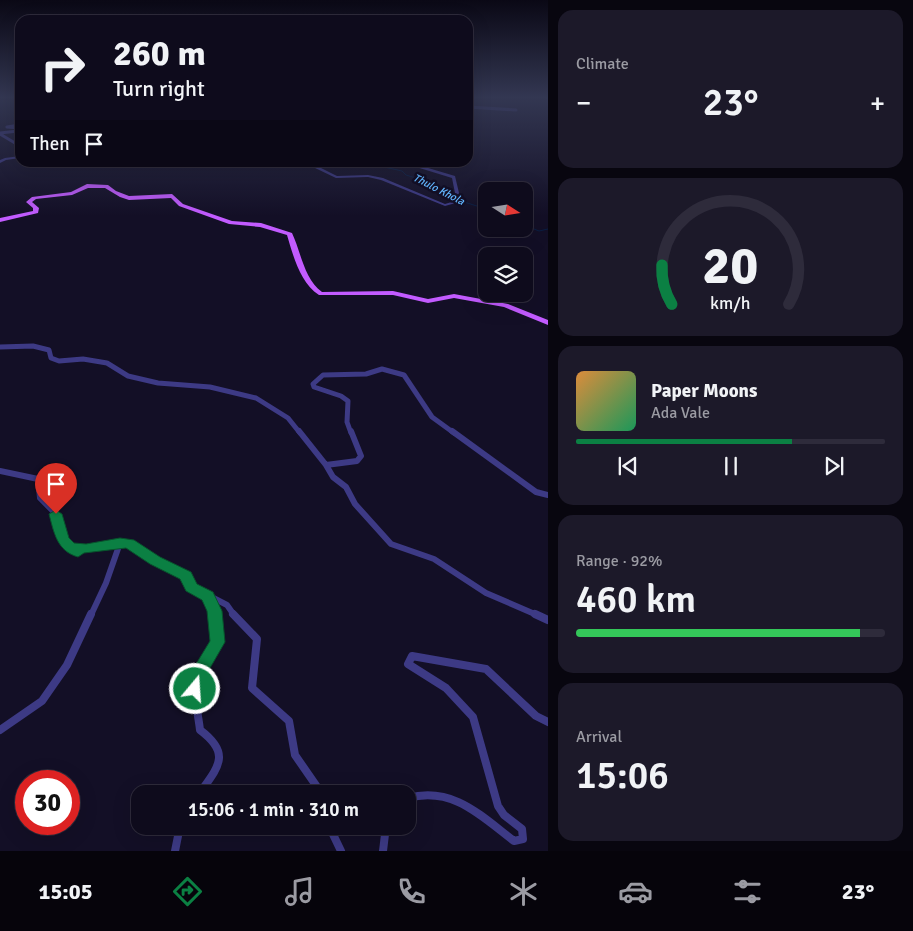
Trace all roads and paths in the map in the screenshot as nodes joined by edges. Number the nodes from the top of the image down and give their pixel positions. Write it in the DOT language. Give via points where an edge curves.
graph roads {
  1 [pos="15,158"];
  2 [pos="1,160"];
  3 [pos="316,167"];
  4 [pos="419,167"];
  5 [pos="0,220"];
  6 [pos="548,323"];
  7 [pos="0,347"];
  8 [pos="326,465"];
  9 [pos="0,472"];
  10 [pos="548,495"];
  11 [pos="120,543"];
  12 [pos="208,596"];
  13 [pos="548,620"];
  14 [pos="548,722"];
  15 [pos="0,730"];
  16 [pos="206,785"];
  17 [pos="316,785"];
  18 [pos="416,797"];
  19 [pos="178,835"];
  20 [pos="333,835"];
  21 [pos="385,835"];
  22 [pos="175,851"];
  23 [pos="341,851"];
  24 [pos="383,851"];
  1 -- 2 [label="street"];
  3 -- 4 [label="street" via="336,177 382,179 445,204 453,205 458,200 454,177"];
  5 -- 6 [label="main road" via="36,212 29,202 34,198 72,193 87,186 106,186 125,198 172,196 182,205 231,223 261,225 290,234 299,264 321,294 393,293 428,301 454,296 506,305"];
  7 -- 8 [label="street" via="33,346 49,350 51,358 59,361 84,359 107,363 128,376 256,398 288,418"];
  8 -- 10 [label="street" via="357,461 361,456 347,422 348,401 314,388 313,384 323,375 366,374 382,369 404,375 432,417 536,492"];
  8 -- 13 [label="street" via="392,544 434,558 486,593"];
  9 -- 11 [label="street" via="38,479 40,498 56,514 63,540 73,550 78,552 77,547 86,549"];
  11 -- 12 [label="street" via="135,546 186,575 191,588"];
  11 -- 15 [label="street" via="106,583 67,665 42,701"];
  12 -- 16 [label="street" via="214,611 218,642 198,674 195,689 200,730 214,740 219,748 219,757 216,773"];
  12 -- 17 [label="street" via="228,605 233,617 257,639 252,688 289,721 295,755"];
  14 -- 18 [label="street" via="536,716 486,669 412,656 408,664 446,688 473,717 498,806 522,830 524,839 514,841 457,799 436,793"];
  19 -- 22 [label="street"];
  20 -- 23 [label="street"];
  21 -- 24 [label="street"];
}
